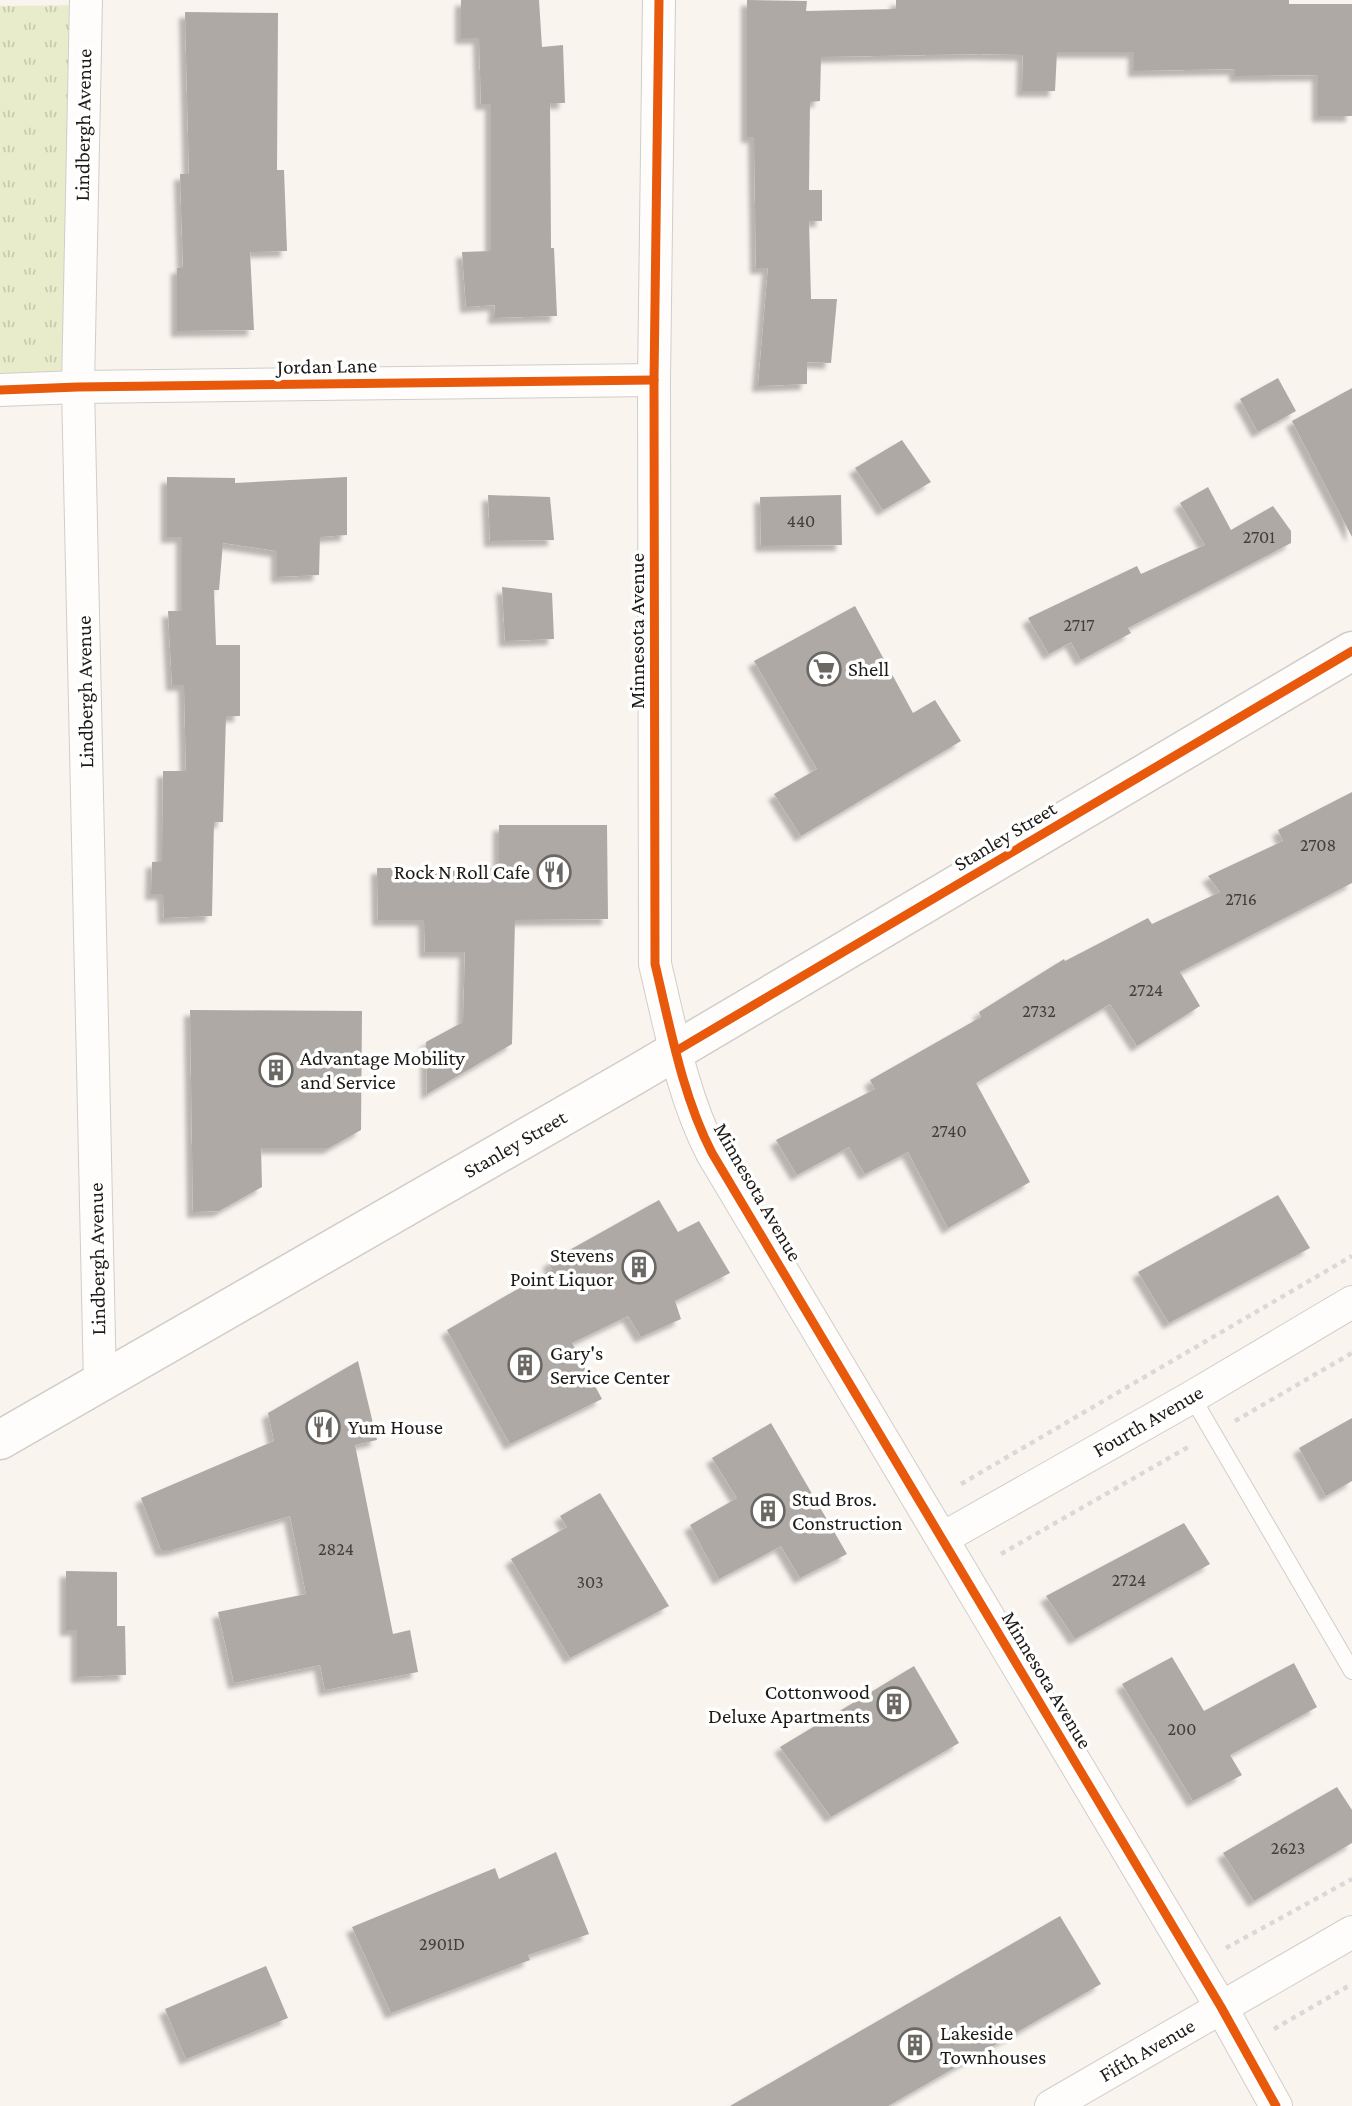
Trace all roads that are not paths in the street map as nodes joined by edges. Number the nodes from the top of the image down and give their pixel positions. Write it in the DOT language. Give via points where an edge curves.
graph roads {
  1 [pos="86,0"];
  2 [pos="659,0"];
  3 [pos="654,380"];
  4 [pos="78,387"];
  5 [pos="0,390"];
  6 [pos="1352,651"];
  7 [pos="676,1051"];
  8 [pos="1352,1302"];
  9 [pos="100,1384"];
  10 [pos="1192,1396"];
  11 [pos="0,1440"];
  12 [pos="943,1538"];
  13 [pos="1352,1671"];
  14 [pos="1352,1932"];
  15 [pos="1221,2007"];
  16 [pos="1051,2106"];
  17 [pos="1276,2106"];
  1 -- 4 [label="street, Lindbergh Avenue"];
  2 -- 3 [label="street, Minnesota Avenue"];
  3 -- 4 [label="street, Jordan Lane"];
  3 -- 7 [label="street, Minnesota Avenue" via="655,964"];
  4 -- 5 [label="street, Jordan Lane"];
  4 -- 9 [label="street, Lindbergh Avenue"];
  6 -- 7 [label="street, Stanley Street"];
  7 -- 9 [label="street, Stanley Street"];
  7 -- 12 [label="street, Minnesota Avenue" via="712,1153"];
  8 -- 10 [label="street, Fourth Avenue"];
  9 -- 11 [label="street, Stanley Street"];
  10 -- 12 [label="street, Fourth Avenue"];
  10 -- 13 [label="lane"];
  12 -- 15 [label="street, Minnesota Avenue"];
  14 -- 15 [label="street, Fifth Avenue"];
  15 -- 16 [label="street, Fifth Avenue"];
  15 -- 17 [label="street, Minnesota Avenue"];
}
